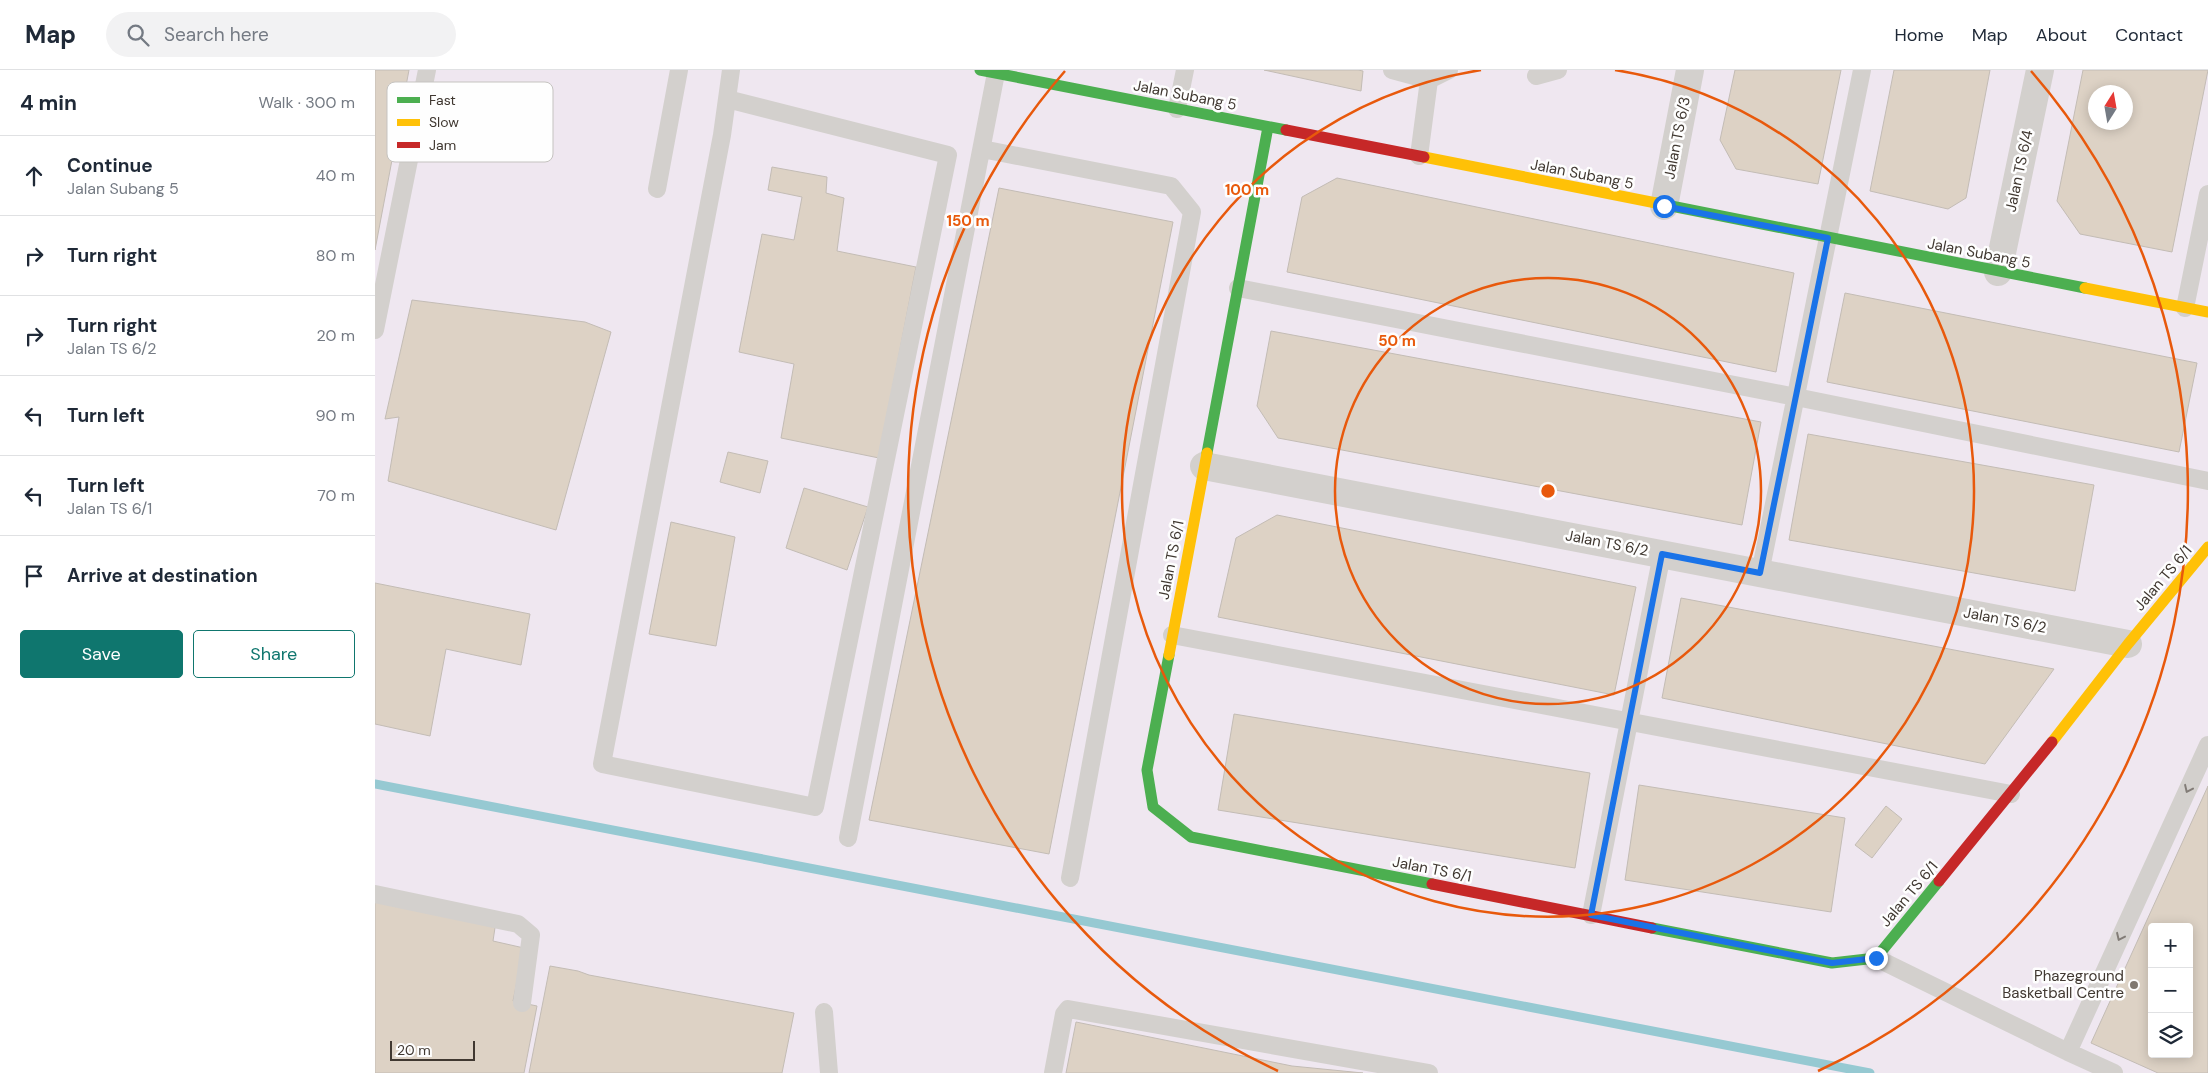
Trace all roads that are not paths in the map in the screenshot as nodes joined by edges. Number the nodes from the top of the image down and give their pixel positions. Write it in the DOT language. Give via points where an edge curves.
graph roads {
  1 [pos="679,70"];
  2 [pos="731,70"];
  3 [pos="1185,70"];
  4 [pos="1392,70"];
  5 [pos="1449,70"];
  6 [pos="1559,70"];
  7 [pos="1690,70"];
  8 [pos="1862,70"];
  9 [pos="2039,70"];
  10 [pos="988,72"];
  11 [pos="1536,76"];
  12 [pos="1429,80"];
  13 [pos="727,99"];
  14 [pos="1177,109"];
  15 [pos="1268,127"];
  16 [pos="982,149"];
  17 [pos="1419,156"];
  18 [pos="409,162"];
  19 [pos="657,189"];
  20 [pos="2208,194"];
  21 [pos="1664,206"];
  22 [pos="1828,238"];
  23 [pos="1998,272"];
  24 [pos="1238,288"];
  25 [pos="2185,308"];
  26 [pos="2208,312"];
  27 [pos="375,330"];
  28 [pos="1796,397"];
  29 [pos="1204,466"];
  30 [pos="2208,480"];
  31 [pos="2208,547"];
  32 [pos="1662,554"];
  33 [pos="1760,573"];
  34 [pos="1172,635"];
  35 [pos="2128,644"];
  36 [pos="1629,722"];
  37 [pos="2208,745"];
  38 [pos="2011,794"];
  39 [pos="848,838"];
  40 [pos="1070,878"];
  41 [pos="375,894"];
  42 [pos="1591,915"];
  43 [pos="1876,958"];
  44 [pos="522,1003"];
  45 [pos="824,1012"];
  46 [pos="2068,1052"];
  47 [pos="829,1073"];
  48 [pos="1053,1073"];
  49 [pos="1429,1073"];
  50 [pos="2114,1073"];
  1 -- 19 [label="lane"];
  2 -- 13 [label="lane"];
  3 -- 14 [label="lane"];
  4 -- 12 [label="lane"];
  5 -- 12 [label="lane"];
  6 -- 11 [label="lane"];
  7 -- 21 [label="street, Jalan TS 6/3"];
  8 -- 22 [label="lane"];
  9 -- 23 [label="street, Jalan TS 6/4"];
  10 -- 14 [label="street, Jalan Subang 5"];
  10 -- 16 [label="lane"];
  12 -- 17 [label="lane"];
  13 -- 13 [label="lane" via="948,155 815,807 602,764"];
  14 -- 15 [label="street, Jalan Subang 5"];
  15 -- 17 [label="street, Jalan Subang 5"];
  15 -- 24 [label="street, Jalan TS 6/1"];
  16 -- 39 [label="lane"];
  16 -- 40 [label="lane" via="1171,186 1192,212"];
  17 -- 21 [label="street, Jalan Subang 5"];
  18 -- 27 [label="lane"];
  20 -- 25 [label="lane"];
  21 -- 22 [label="street, Jalan Subang 5"];
  22 -- 23 [label="street, Jalan Subang 5"];
  22 -- 28 [label="lane"];
  23 -- 25 [label="street, Jalan Subang 5"];
  24 -- 28 [label="lane"];
  24 -- 29 [label="street, Jalan TS 6/1"];
  25 -- 26 [label="street, Jalan Subang 5"];
  28 -- 30 [label="lane"];
  28 -- 33 [label="lane"];
  29 -- 32 [label="street, Jalan TS 6/2"];
  29 -- 34 [label="street, Jalan TS 6/1"];
  31 -- 35 [label="street, Jalan TS 6/1"];
  32 -- 33 [label="street, Jalan TS 6/2"];
  32 -- 36 [label="lane"];
  33 -- 35 [label="street, Jalan TS 6/2"];
  34 -- 36 [label="lane"];
  34 -- 42 [label="street, Jalan TS 6/1" via="1147,770 1153,807 1191,837"];
  35 -- 38 [label="street, Jalan TS 6/1"];
  36 -- 38 [label="lane"];
  36 -- 42 [label="lane"];
  37 -- 46 [label="lane, one-way"];
  38 -- 43 [label="street, Jalan TS 6/1"];
  41 -- 44 [label="lane" via="519,924 531,935"];
  42 -- 43 [label="street, Jalan TS 6/1" via="1832,963"];
  43 -- 46 [label="lane"];
  45 -- 47 [label="lane"];
  46 -- 50 [label="lane"];
  48 -- 49 [label="lane" via="1064,1014 1068,1009"];
}
